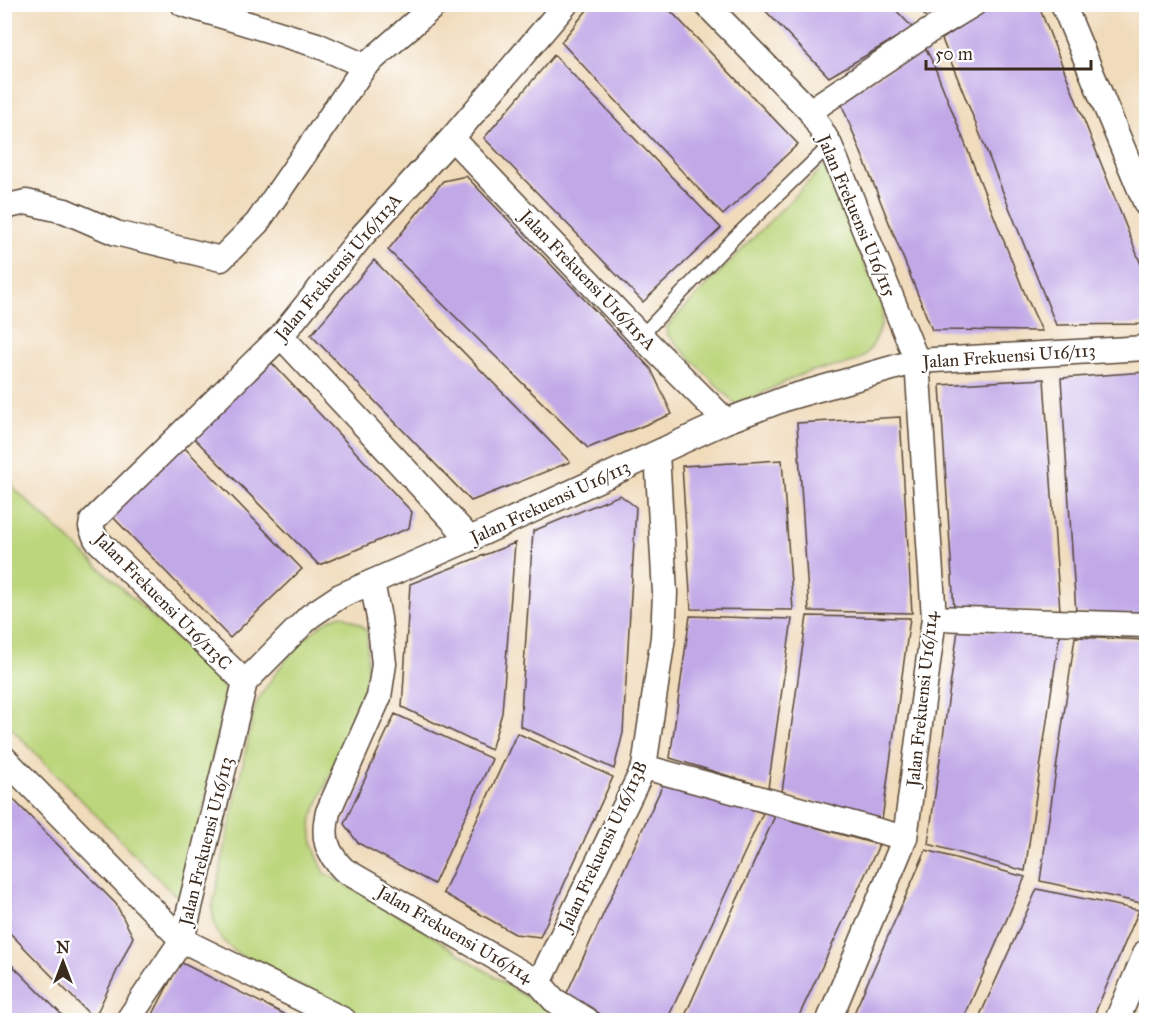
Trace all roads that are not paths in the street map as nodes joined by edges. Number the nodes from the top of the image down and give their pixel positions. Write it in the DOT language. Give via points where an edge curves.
graph roads {
  1 [pos="183,4"];
  2 [pos="436,4"];
  3 [pos="566,4"];
  4 [pos="706,4"];
  5 [pos="974,4"];
  6 [pos="1063,4"];
  7 [pos="365,66"];
  8 [pos="810,111"];
  9 [pos="452,138"];
  10 [pos="830,145"];
  11 [pos="1146,204"];
  12 [pos="4,207"];
  13 [pos="281,336"];
  14 [pos="641,336"];
  15 [pos="1146,348"];
  16 [pos="917,361"];
  17 [pos="726,421"];
  18 [pos="657,453"];
  19 [pos="96,516"];
  20 [pos="470,539"];
  21 [pos="372,582"];
  22 [pos="934,618"];
  23 [pos="1146,625"];
  24 [pos="245,682"];
  25 [pos="4,758"];
  26 [pos="644,767"];
  27 [pos="905,838"];
  28 [pos="182,940"];
  29 [pos="1146,952"];
  30 [pos="539,983"];
  31 [pos="128,1020"];
  32 [pos="344,1020"];
  33 [pos="586,1020"];
  34 [pos="829,1020"];
  35 [pos="1117,1020"];
  1 -- 7 [label="street" via="317,45"];
  2 -- 7 [label="street"];
  3 -- 9 [label="street, Jalan Frekuensi U16/113A"];
  4 -- 8 [label="street, Jalan Frekuensi U16/115"];
  5 -- 8 [label="street"];
  6 -- 11 [label="street"];
  7 -- 12 [label="street" via="257,223 221,259 116,233 65,211 26,202"];
  8 -- 10 [label="street, Jalan Frekuensi U16/115"];
  9 -- 13 [label="street, Jalan Frekuensi U16/113A" via="362,236"];
  9 -- 14 [label="street, Jalan Frekuensi U16/115A"];
  10 -- 14 [label="lane"];
  10 -- 16 [label="street, Jalan Frekuensi U16/115"];
  13 -- 19 [label="street, Jalan Frekuensi U16/113A"];
  13 -- 20 [label="street"];
  14 -- 17 [label="street, Jalan Frekuensi U16/115A"];
  15 -- 16 [label="street, Jalan Frekuensi U16/113"];
  16 -- 17 [label="street, Jalan Frekuensi U16/113" via="787,398"];
  16 -- 22 [label="street, Jalan Frekuensi U16/114"];
  17 -- 18 [label="street, Jalan Frekuensi U16/113"];
  18 -- 20 [label="street, Jalan Frekuensi U16/113"];
  18 -- 26 [label="street, Jalan Frekuensi U16/113B" via="665,593 663,638"];
  19 -- 24 [label="street, Jalan Frekuensi U16/113C" via="91,527 96,539"];
  20 -- 21 [label="street, Jalan Frekuensi U16/113"];
  21 -- 24 [label="street, Jalan Frekuensi U16/113" via="310,616"];
  21 -- 30 [label="street, Jalan Frekuensi U16/114" via="384,664 379,698 328,812 324,828 327,845 344,870"];
  22 -- 23 [label="street"];
  22 -- 27 [label="street, Jalan Frekuensi U16/114"];
  24 -- 28 [label="street, Jalan Frekuensi U16/113"];
  25 -- 28 [label="street, Jalan Frekuensi U16/113"];
  26 -- 27 [label="street"];
  26 -- 30 [label="street, Jalan Frekuensi U16/113B"];
  27 -- 34 [label="street, Jalan Frekuensi U16/114"];
  28 -- 31 [label="street, Jalan Frekuensi U16/113"];
  28 -- 32 [label="street"];
  29 -- 35 [label="street"];
  30 -- 33 [label="street, Jalan Frekuensi U16/114" via="554,1000"];
}
